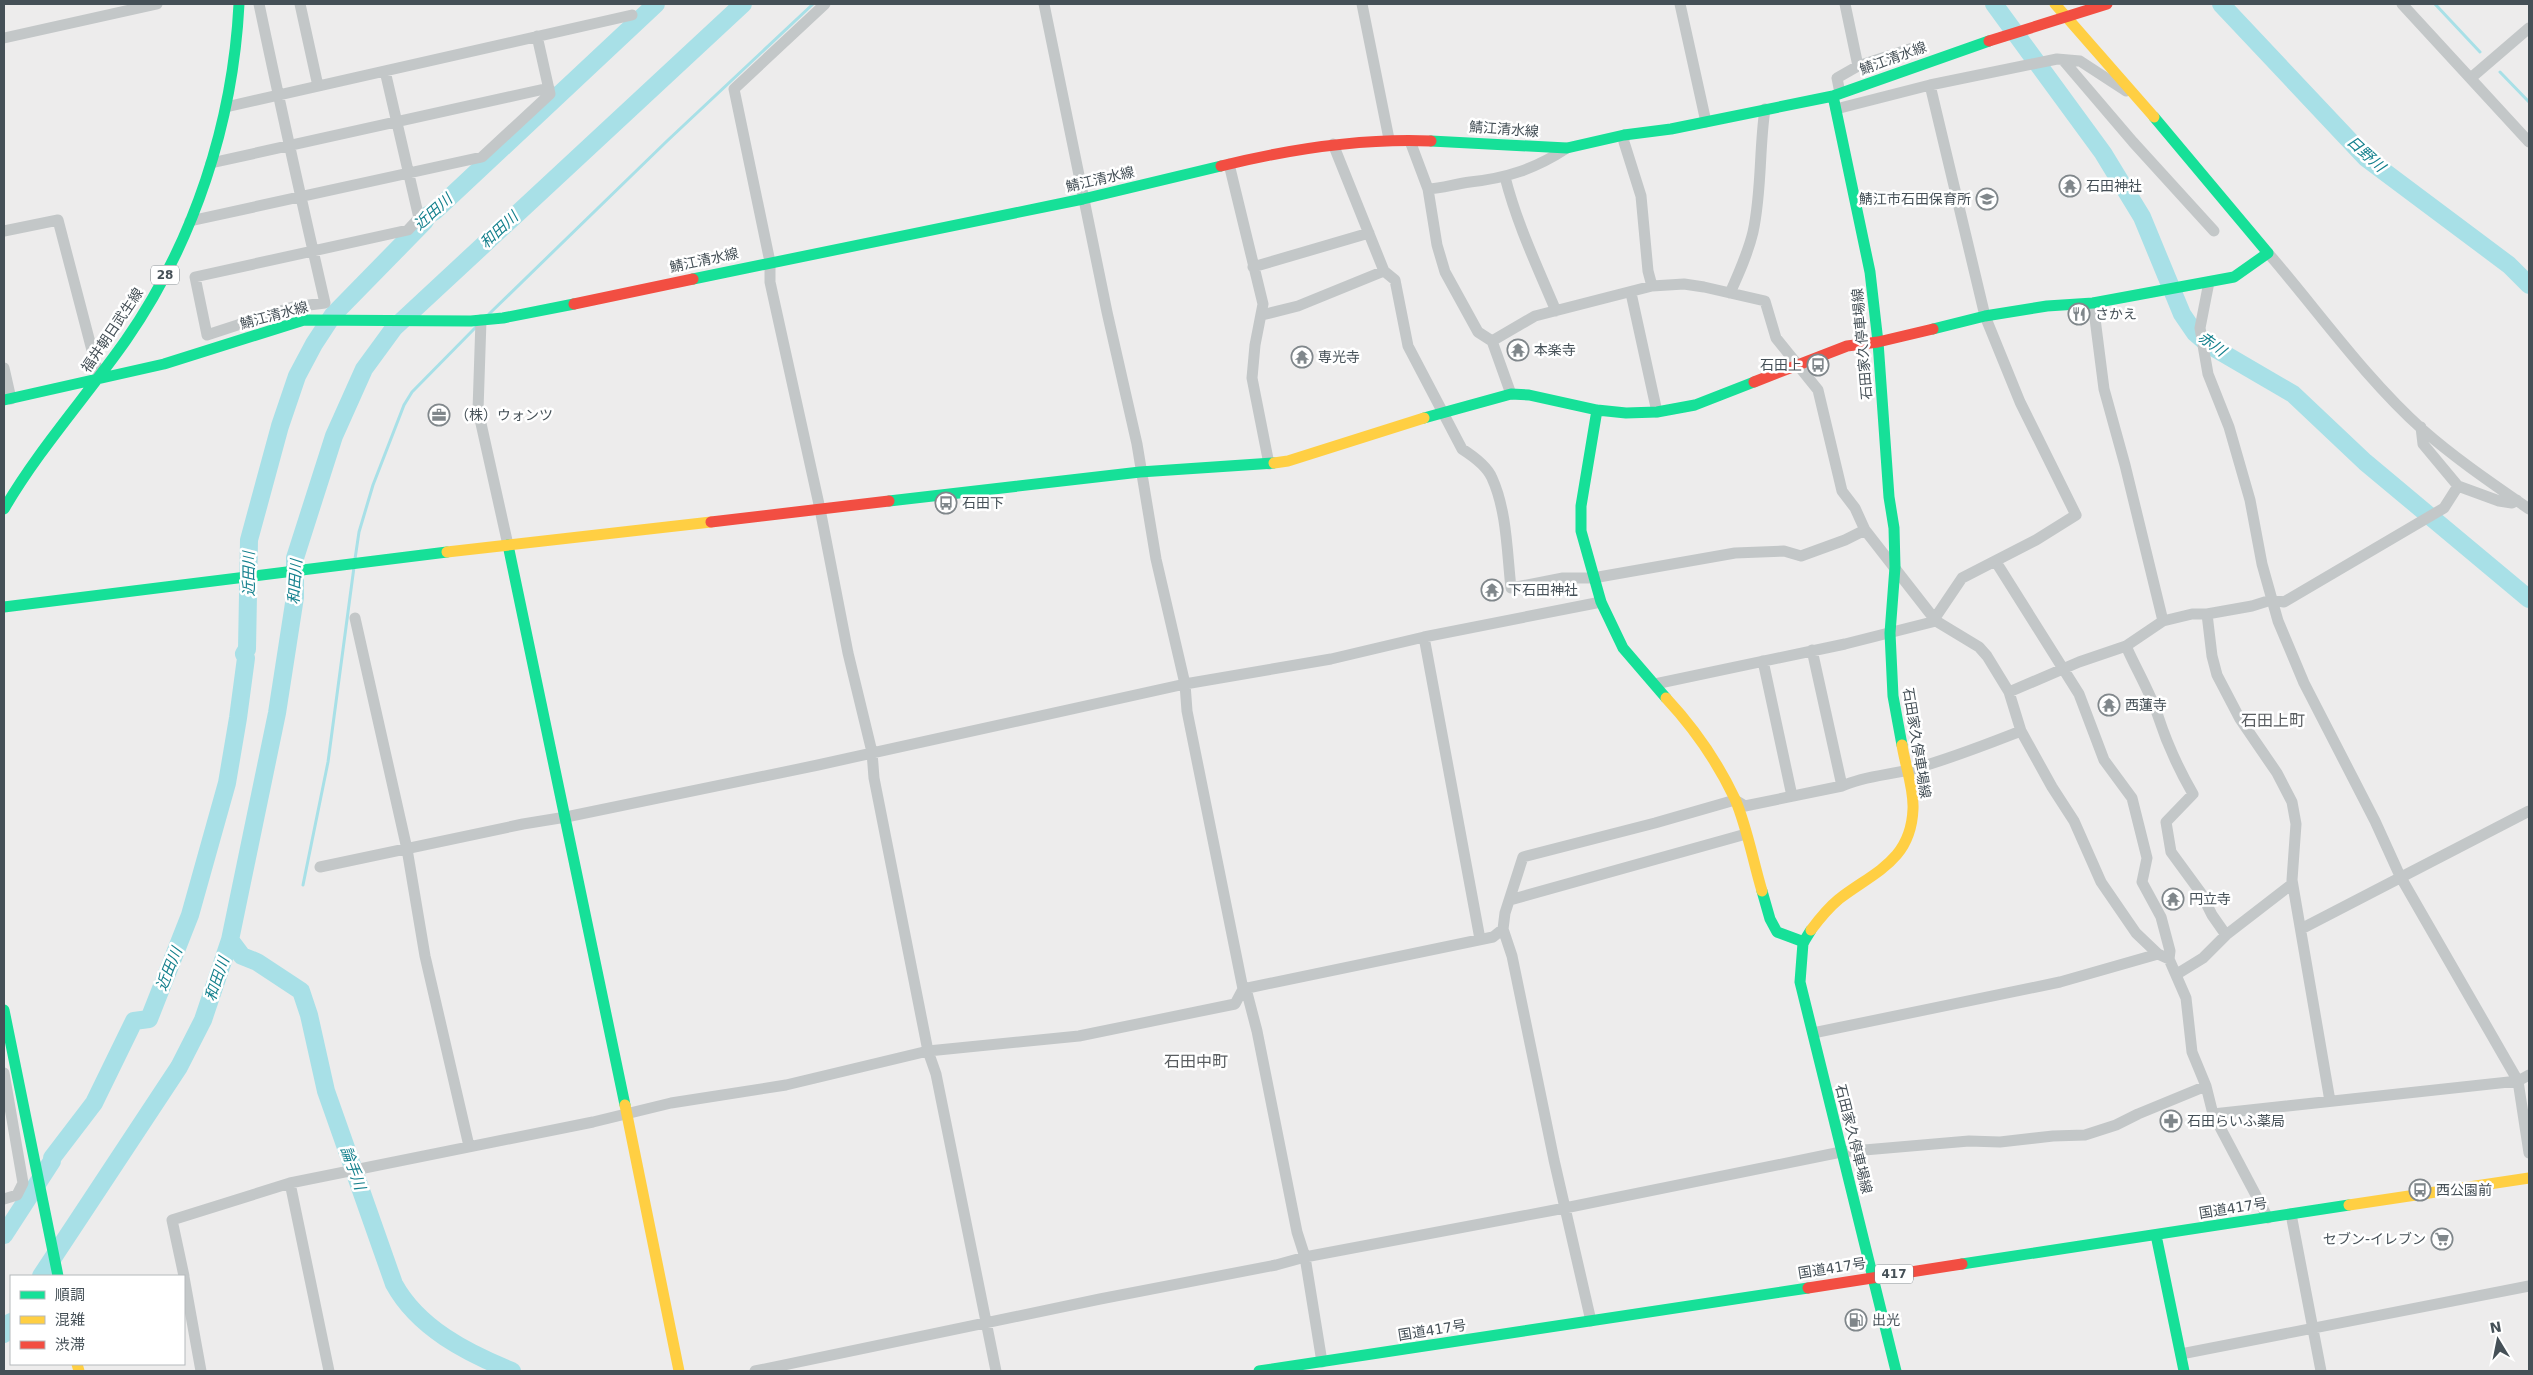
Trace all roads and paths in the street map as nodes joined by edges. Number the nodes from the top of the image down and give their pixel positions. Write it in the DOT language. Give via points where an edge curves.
graph roads {
  1 [pos="157,4"];
  2 [pos="239,4"];
  3 [pos="260,4"];
  4 [pos="300,4"];
  5 [pos="826,4"];
  6 [pos="1044,4"];
  7 [pos="1362,4"];
  8 [pos="1680,4"];
  9 [pos="1845,4"];
  10 [pos="2055,4"];
  11 [pos="2107,4"];
  12 [pos="2402,4"];
  13 [pos="632,15"];
  14 [pos="2065,18"];
  15 [pos="2529,28"];
  16 [pos="537,36"];
  17 [pos="4,38"];
  18 [pos="1916,47"];
  19 [pos="2063,60"];
  20 [pos="1858,66"];
  21 [pos="385,71"];
  22 [pos="2472,77"];
  23 [pos="1930,85"];
  24 [pos="318,86"];
  25 [pos="549,88"];
  26 [pos="278,95"];
  27 [pos="1836,95"];
  28 [pos="2140,100"];
  29 [pos="226,107"];
  30 [pos="1765,109"];
  31 [pos="1836,109"];
  32 [pos="397,122"];
  33 [pos="1706,122"];
  34 [pos="1624,134"];
  35 [pos="1389,139"];
  36 [pos="1410,140"];
  37 [pos="2529,142"];
  38 [pos="1333,144"];
  39 [pos="290,146"];
  40 [pos="1567,148"];
  41 [pos="211,163"];
  42 [pos="1229,164"];
  43 [pos="409,173"];
  44 [pos="1505,177"];
  45 [pos="1428,189"];
  46 [pos="301,196"];
  47 [pos="1083,199"];
  48 [pos="190,221"];
  49 [pos="4,231"];
  50 [pos="2214,231"];
  51 [pos="1369,233"];
  52 [pos="313,251"];
  53 [pos="2268,253"];
  54 [pos="770,262"];
  55 [pos="1253,267"];
  56 [pos="1384,271"];
  57 [pos="2209,282"];
  58 [pos="1652,286"];
  59 [pos="1631,293"];
  60 [pos="1730,293"];
  61 [pos="2093,302"];
  62 [pos="1556,311"];
  63 [pos="1262,315"];
  64 [pos="1985,316"];
  65 [pos="481,320"];
  66 [pos="1492,342"];
  67 [pos="1878,342"];
  68 [pos="1801,366"];
  69 [pos="4,368"];
  70 [pos="97,379"];
  71 [pos="1511,394"];
  72 [pos="7,400"];
  73 [pos="1597,410"];
  74 [pos="1442,412"];
  75 [pos="1657,412"];
  76 [pos="2420,427"];
  77 [pos="1269,464"];
  78 [pos="1140,472"];
  79 [pos="2458,486"];
  80 [pos="2517,500"];
  81 [pos="4,509"];
  82 [pos="820,509"];
  83 [pos="2529,509"];
  84 [pos="1865,530"];
  85 [pos="508,545"];
  86 [pos="1996,562"];
  87 [pos="1895,567"];
  88 [pos="1593,578"];
  89 [pos="2271,600"];
  90 [pos="1601,602"];
  91 [pos="4,607"];
  92 [pos="2207,614"];
  93 [pos="355,618"];
  94 [pos="1935,620"];
  95 [pos="2163,621"];
  96 [pos="1890,633"];
  97 [pos="1424,637"];
  98 [pos="2126,646"];
  99 [pos="1812,650"];
  100 [pos="1763,661"];
  101 [pos="2063,669"];
  102 [pos="1184,684"];
  103 [pos="1655,684"];
  104 [pos="2009,692"];
  105 [pos="2021,731"];
  106 [pos="872,752"];
  107 [pos="1907,770"];
  108 [pos="1842,786"];
  109 [pos="1792,796"];
  110 [pos="1735,800"];
  111 [pos="2529,810"];
  112 [pos="566,817"];
  113 [pos="1746,834"];
  114 [pos="407,849"];
  115 [pos="320,867"];
  116 [pos="2400,876"];
  117 [pos="2292,884"];
  118 [pos="1510,900"];
  119 [pos="1503,929"];
  120 [pos="2301,929"];
  121 [pos="2226,935"];
  122 [pos="1480,938"];
  123 [pos="1804,942"];
  124 [pos="2158,954"];
  125 [pos="2169,960"];
  126 [pos="2177,974"];
  127 [pos="1245,989"];
  128 [pos="4,1010"];
  129 [pos="1813,1033"];
  130 [pos="7,1046"];
  131 [pos="928,1051"];
  132 [pos="4,1073"];
  133 [pos="2529,1075"];
  134 [pos="2518,1081"];
  135 [pos="2206,1086"];
  136 [pos="2330,1101"];
  137 [pos="625,1114"];
  138 [pos="2212,1114"];
  139 [pos="469,1146"];
  140 [pos="1841,1152"];
  141 [pos="2529,1153"];
  142 [pos="2529,1178"];
  143 [pos="290,1183"];
  144 [pos="4,1199"];
  145 [pos="1565,1208"];
  146 [pos="2291,1214"];
  147 [pos="2268,1218"];
  148 [pos="2156,1235"];
  149 [pos="1305,1257"];
  150 [pos="58,1275"];
  151 [pos="184,1275"];
  152 [pos="1872,1277"];
  153 [pos="185,1283"];
  154 [pos="2529,1286"];
  155 [pos="1591,1321"];
  156 [pos="987,1324"];
  157 [pos="2312,1327"];
  158 [pos="2181,1354"];
  159 [pos="1322,1362"];
  160 [pos="201,1371"];
  161 [pos="329,1371"];
  162 [pos="679,1371"];
  163 [pos="755,1371"];
  164 [pos="996,1371"];
  165 [pos="1259,1371"];
  166 [pos="1896,1371"];
  167 [pos="2184,1371"];
  168 [pos="2321,1371"];
  1 -- 17 [label="street"];
  2 -- 29 [label="main road, 福井朝日武生線 / 28" via="237,46"];
  3 -- 26 [label="street"];
  4 -- 24 [label="street"];
  5 -- 54 [label="street" via="734,89"];
  6 -- 47 [label="street"];
  7 -- 35 [label="street"];
  8 -- 33 [label="street"];
  9 -- 20 [label="street"];
  10 -- 14 [label="main road"];
  11 -- 14 [label="main road, 鯖江清水線"];
  12 -- 22 [label="street"];
  13 -- 16 [label="street"];
  14 -- 27 [label="main road, 鯖江清水線" via="1960,50"];
  14 -- 28 [label="main road"];
  15 -- 22 [label="street"];
  16 -- 21 [label="street"];
  16 -- 25 [label="street"];
  18 -- 20 [label="street"];
  19 -- 23 [label="street"];
  19 -- 28 [label="street" via="2080,61"];
  19 -- 50 [label="street"];
  20 -- 27 [label="street" via="1836,78"];
  21 -- 24 [label="street"];
  21 -- 32 [label="street"];
  22 -- 37 [label="street"];
  23 -- 31 [label="street"];
  23 -- 64 [label="street"];
  24 -- 26 [label="street"];
  25 -- 32 [label="street"];
  25 -- 43 [label="street" via="550,94 482,157"];
  26 -- 29 [label="street"];
  26 -- 39 [label="street"];
  27 -- 30 [label="main road, 鯖江清水線"];
  27 -- 31 [label="main road, 石田家久停車場線"];
  28 -- 53 [label="main road"];
  29 -- 41 [label="main road, 福井朝日武生線 / 28"];
  30 -- 33 [label="main road, 鯖江清水線"];
  30 -- 60 [label="street" via="1753,231"];
  31 -- 67 [label="main road, 石田家久停車場線" via="1870,272"];
  32 -- 39 [label="street"];
  32 -- 43 [label="street"];
  33 -- 34 [label="main road, 鯖江清水線"];
  34 -- 40 [label="main road, 鯖江清水線"];
  34 -- 58 [label="street" via="1641,196"];
  35 -- 36 [label="main road, 鯖江清水線"];
  35 -- 38 [label="main road, 鯖江清水線"];
  36 -- 40 [label="main road, 鯖江清水線"];
  36 -- 45 [label="street"];
  38 -- 42 [label="main road, 鯖江清水線"];
  38 -- 51 [label="street"];
  39 -- 41 [label="street"];
  39 -- 46 [label="street"];
  40 -- 44 [label="street" via="1544,163"];
  41 -- 48 [label="main road, 福井朝日武生線 / 28"];
  42 -- 47 [label="main road, 鯖江清水線"];
  42 -- 55 [label="street"];
  43 -- 46 [label="street"];
  43 -- 52 [label="street" via="419,218 408,230"];
  44 -- 45 [label="street"];
  44 -- 62 [label="street" via="1530,253 1538,264"];
  45 -- 66 [label="street" via="1445,272 1478,332"];
  46 -- 48 [label="street"];
  46 -- 52 [label="street"];
  47 -- 54 [label="main road, 鯖江清水線"];
  47 -- 78 [label="street" via="1137,444"];
  48 -- 70 [label="main road, 福井朝日武生線 / 28" via="154,295"];
  49 -- 70 [label="street" via="58,220"];
  51 -- 55 [label="street"];
  51 -- 56 [label="street"];
  52 -- 52 [label="street" via="194,278 207,335 292,307 325,303"];
  53 -- 57 [label="main road" via="2234,277"];
  53 -- 76 [label="street" via="2365,368"];
  54 -- 65 [label="main road, 鯖江清水線"];
  54 -- 82 [label="street" via="770,282"];
  55 -- 63 [label="street" via="1263,304"];
  56 -- 63 [label="street" via="1298,306"];
  56 -- 74 [label="street" via="1395,280 1408,346"];
  57 -- 61 [label="main road"];
  57 -- 89 [label="street" via="2200,328 2208,374 2230,427 2250,500"];
  58 -- 59 [label="street"];
  58 -- 60 [label="street" via="1684,284"];
  59 -- 62 [label="street"];
  59 -- 75 [label="street"];
  60 -- 68 [label="street" via="1765,301 1776,338"];
  61 -- 64 [label="main road"];
  61 -- 95 [label="street" via="2104,389 2126,465"];
  62 -- 66 [label="street" via="1535,316"];
  63 -- 77 [label="street" via="1252,378"];
  64 -- 67 [label="main road"];
  64 -- 86 [label="street" via="2020,402 2076,515"];
  65 -- 70 [label="main road, 鯖江清水線" via="309,319 164,364"];
  65 -- 85 [label="street" via="478,410"];
  66 -- 71 [label="street"];
  67 -- 68 [label="main road" via="1847,346"];
  67 -- 87 [label="main road, 石田家久停車場線"];
  68 -- 75 [label="main road" via="1695,405"];
  68 -- 84 [label="street" via="1818,390 1842,491 1855,508"];
  69 -- 72 [label="street"];
  70 -- 72 [label="main road, 鯖江清水線"];
  70 -- 81 [label="main road, 福井朝日武生線 / 28"];
  71 -- 73 [label="main road"];
  71 -- 74 [label="main road"];
  73 -- 75 [label="main road"];
  73 -- 88 [label="main road" via="1581,506 1581,531"];
  74 -- 77 [label="main road" via="1288,461"];
  74 -- 88 [label="street" via="1462,450 1474,456 1492,476 1502,509 1511,588 1563,578"];
  76 -- 79 [label="street" via="2423,444"];
  76 -- 80 [label="street"];
  77 -- 78 [label="main road"];
  78 -- 82 [label="main road"];
  78 -- 102 [label="street"];
  79 -- 80 [label="street" via="2499,502"];
  79 -- 89 [label="street" via="2444,508 2284,602"];
  80 -- 83 [label="street"];
  82 -- 85 [label="main road"];
  82 -- 106 [label="street" via="848,652"];
  84 -- 87 [label="street"];
  84 -- 88 [label="street" via="1801,556 1784,551 1735,553"];
  85 -- 91 [label="main road"];
  85 -- 112 [label="main road"];
  86 -- 94 [label="street" via="1962,578"];
  86 -- 101 [label="street"];
  87 -- 94 [label="street"];
  87 -- 96 [label="main road, 石田家久停車場線"];
  88 -- 90 [label="main road"];
  89 -- 92 [label="street"];
  89 -- 116 [label="street" via="2304,683"];
  90 -- 97 [label="street"];
  90 -- 103 [label="main road" via="1623,648"];
  92 -- 95 [label="street"];
  92 -- 117 [label="street" via="2217,675 2240,719 2277,773 2292,802 2296,824"];
  93 -- 114 [label="street"];
  94 -- 96 [label="street"];
  94 -- 104 [label="street" via="1979,647"];
  95 -- 98 [label="street"];
  96 -- 99 [label="street"];
  96 -- 107 [label="main road, 石田家久停車場線" via="1893,696"];
  97 -- 102 [label="street" via="1321,660"];
  97 -- 122 [label="street"];
  98 -- 101 [label="street"];
  98 -- 121 [label="street" via="2192,794 2166,822 2171,852"];
  99 -- 100 [label="street"];
  99 -- 108 [label="street"];
  100 -- 103 [label="street"];
  100 -- 109 [label="street"];
  101 -- 104 [label="street"];
  101 -- 125 [label="street" via="2079,694 2104,760 2132,798 2137,811 2147,858 2142,882 2161,917 2170,951"];
  102 -- 106 [label="street"];
  102 -- 127 [label="street" via="1186,711"];
  103 -- 110 [label="main road" via="1682,715"];
  104 -- 105 [label="street"];
  105 -- 107 [label="street" via="1944,761"];
  105 -- 124 [label="street" via="2074,821 2101,882 2136,933"];
  106 -- 112 [label="street"];
  106 -- 131 [label="street" via="874,778"];
  107 -- 108 [label="street" via="1857,779"];
  107 -- 123 [label="main road, 石田家久停車場線" via="1912,816 1897,855 1878,875 1835,900 1821,914"];
  108 -- 109 [label="street"];
  109 -- 110 [label="street" via="1745,806"];
  110 -- 113 [label="main road"];
  110 -- 118 [label="street" via="1523,857"];
  111 -- 116 [label="street"];
  112 -- 114 [label="street"];
  112 -- 137 [label="main road"];
  113 -- 118 [label="street"];
  113 -- 123 [label="main road" via="1770,919 1778,932"];
  114 -- 115 [label="street"];
  114 -- 139 [label="street" via="425,956"];
  116 -- 120 [label="street"];
  116 -- 134 [label="street"];
  117 -- 120 [label="street"];
  117 -- 121 [label="street"];
  118 -- 119 [label="street"];
  119 -- 122 [label="street" via="1493,937"];
  119 -- 145 [label="street" via="1512,956"];
  120 -- 136 [label="street"];
  121 -- 126 [label="street" via="2203,958"];
  122 -- 127 [label="street"];
  123 -- 129 [label="main road, 石田家久停車場線" via="1800,982"];
  124 -- 125 [label="street"];
  124 -- 129 [label="street" via="2050,984"];
  125 -- 126 [label="street"];
  126 -- 135 [label="street" via="2186,998 2192,1052"];
  127 -- 131 [label="street" via="1234,1004 1089,1034"];
  127 -- 149 [label="street" via="1257,1031 1297,1232"];
  128 -- 130 [label="main road"];
  129 -- 140 [label="main road, 石田家久停車場線"];
  130 -- 150 [label="main road"];
  131 -- 137 [label="street" via="786,1085 671,1103"];
  131 -- 156 [label="street" via="936,1074"];
  132 -- 144 [label="street" via="23,1183 17,1195"];
  133 -- 134 [label="street"];
  134 -- 136 [label="street"];
  134 -- 141 [label="street"];
  135 -- 138 [label="street"];
  135 -- 140 [label="street" via="2116,1125 2084,1135 2000,1142 1969,1140"];
  136 -- 138 [label="street"];
  137 -- 139 [label="street"];
  137 -- 162 [label="main road"];
  138 -- 147 [label="street"];
  139 -- 143 [label="street"];
  140 -- 145 [label="street"];
  140 -- 152 [label="main road, 石田家久停車場線"];
  142 -- 146 [label="main road, 国道417号 / 417"];
  143 -- 151 [label="street" via="172,1220"];
  143 -- 161 [label="street"];
  145 -- 149 [label="street"];
  145 -- 155 [label="street"];
  146 -- 147 [label="main road, 国道417号 / 417"];
  146 -- 157 [label="street"];
  147 -- 148 [label="main road, 国道417号 / 417"];
  148 -- 152 [label="main road, 国道417号 / 417"];
  148 -- 158 [label="main road"];
  149 -- 156 [label="street"];
  149 -- 159 [label="street"];
  152 -- 155 [label="main road, 国道417号 / 417"];
  152 -- 166 [label="main road, 石田家久停車場線"];
  153 -- 160 [label="street"];
  154 -- 157 [label="street"];
  155 -- 159 [label="main road, 国道417号 / 417"];
  156 -- 163 [label="street"];
  156 -- 164 [label="street"];
  157 -- 158 [label="street"];
  157 -- 168 [label="street"];
  158 -- 167 [label="main road"];
  159 -- 165 [label="main road, 国道417号 / 417"];
}
